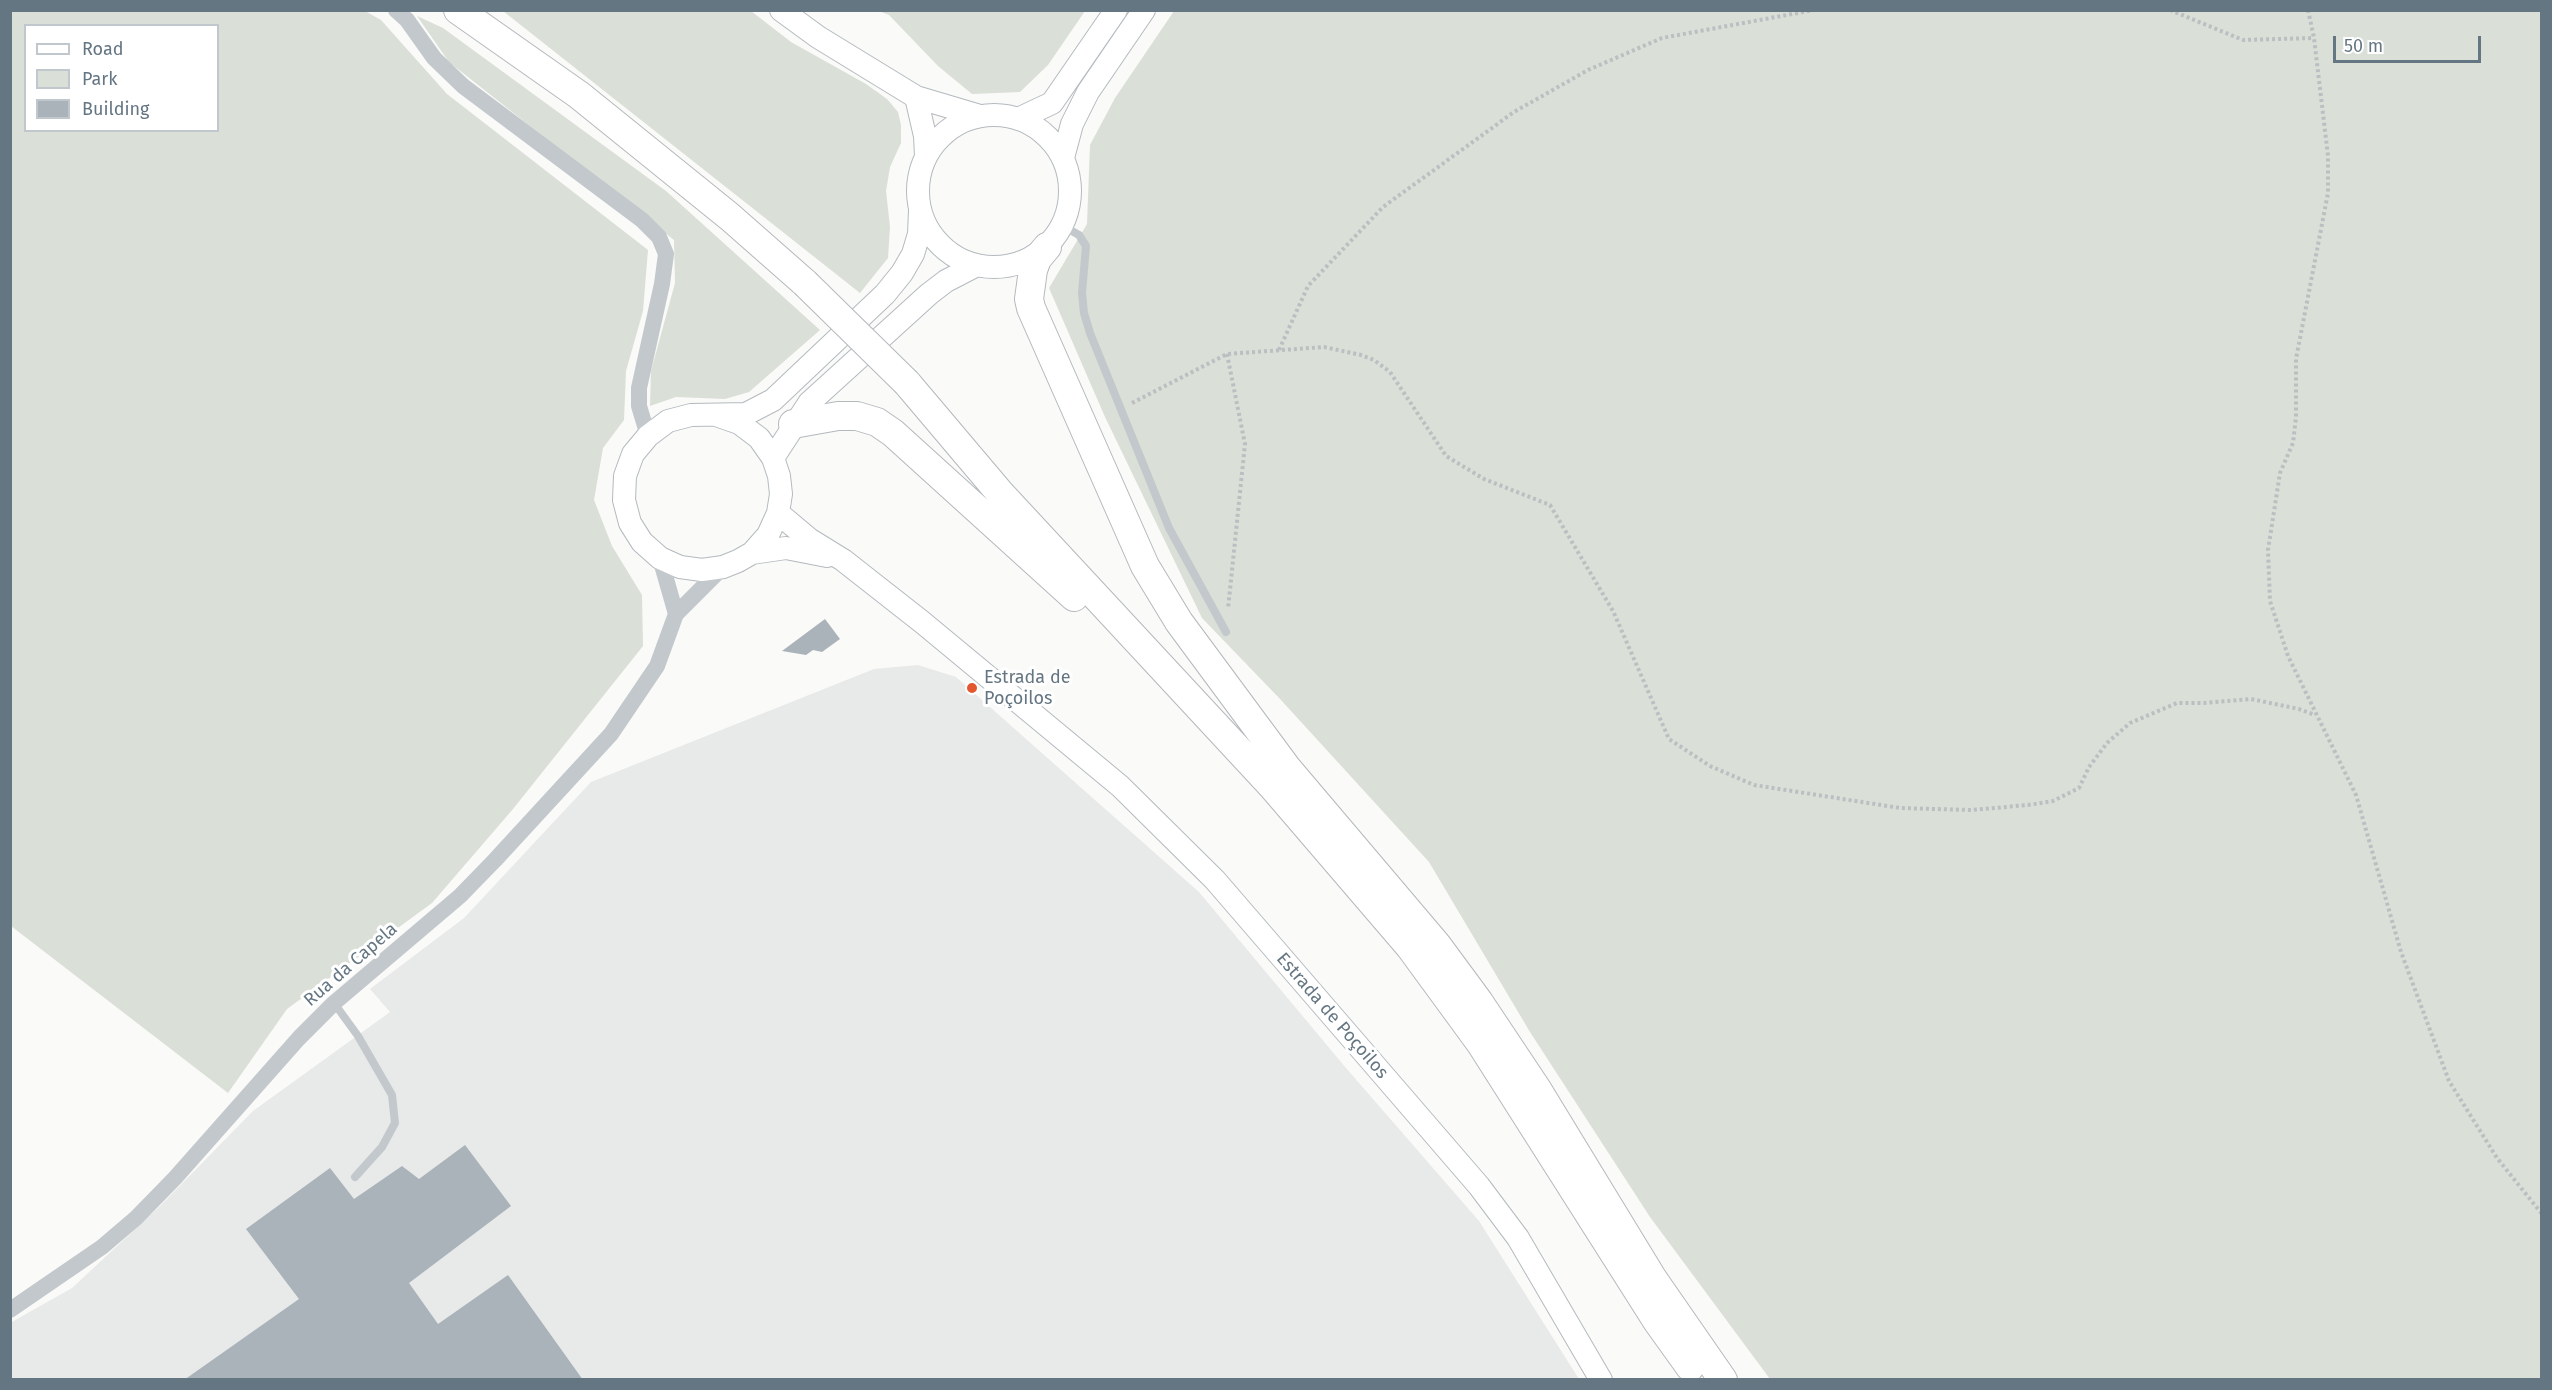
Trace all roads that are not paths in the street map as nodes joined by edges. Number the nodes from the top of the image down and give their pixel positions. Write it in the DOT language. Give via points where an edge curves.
graph roads {
  1 [pos="396,10"];
  2 [pos="458,10"];
  3 [pos="781,10"];
  4 [pos="1116,10"];
  5 [pos="1144,10"];
  6 [pos="916,97"];
  7 [pos="980,116"];
  8 [pos="1018,119"];
  9 [pos="926,156"];
  10 [pos="1063,158"];
  11 [pos="920,210"];
  12 [pos="1055,236"];
  13 [pos="975,266"];
  14 [pos="716,415"];
  15 [pos="793,424"];
  16 [pos="648,436"];
  17 [pos="773,458"];
  18 [pos="778,513"];
  19 [pos="752,553"];
  20 [pos="660,558"];
  21 [pos="843,560"];
  22 [pos="723,567"];
  23 [pos="676,614"];
  24 [pos="1226,633"];
  25 [pos="1280,777"];
  26 [pos="334,1003"];
  27 [pos="355,1177"];
  28 [pos="10,1310"];
  29 [pos="1601,1380"];
  30 [pos="1700,1380"];
  31 [pos="1723,1380"];
  1 -- 16 [label="street" via="434,58 463,86 642,220 659,237 666,254 639,388 639,406"];
  2 -- 25 [label="highway, bridge" via="579,95 805,283 1023,494"];
  3 -- 6 [label="main road, Estrada de Poçoilos"];
  4 -- 8 [label="main road" via="1053,103"];
  5 -- 10 [label="main road" via="1088,92 1072,124"];
  6 -- 7 [label="main road, Estrada de Poçoilos"];
  6 -- 9 [label="main road, Estrada de Poçoilos" via="926,136"];
  7 -- 8 [label="main road, Estrada de Poçoilos"];
  7 -- 9 [label="main road, Estrada de Poçoilos" via="955,126"];
  8 -- 10 [label="main road, Estrada de Poçoilos" via="1045,134"];
  9 -- 11 [label="main road, Estrada de Poçoilos" via="917,188"];
  10 -- 12 [label="main road, Estrada de Poçoilos" via="1070,199"];
  11 -- 13 [label="main road, Estrada de Poçoilos" via="940,245"];
  11 -- 14 [label="main road, Estrada de Poçoilos" via="913,254 885,294 773,400 746,414"];
  12 -- 13 [label="main road, Estrada de Poçoilos" via="1037,255 1013,265"];
  12 -- 24 [label="lane" via="1079,235 1086,246 1082,293 1090,333 1169,528"];
  12 -- 25 [label="highway" via="1032,270 1031,309 1145,566"];
  13 -- 15 [label="main road, Estrada de Poçoilos" via="929,294 809,403"];
  14 -- 16 [label="main road, Estrada de Poçoilos" via="691,415 668,421"];
  14 -- 17 [label="main road, Estrada de Poçoilos" via="739,423 759,438"];
  15 -- 17 [label="main road, Estrada de Poçoilos"];
  15 -- 25 [label="highway" via="857,416 877,422 893,433"];
  16 -- 20 [label="main road, Estrada de Poçoilos" via="633,454 625,476 624,500 630,523 642,542"];
  17 -- 18 [label="main road, Estrada de Poçoilos" via="781,494"];
  18 -- 19 [label="main road, Estrada de Poçoilos" via="768,535"];
  18 -- 21 [label="main road, Estrada de Poçoilos"];
  19 -- 21 [label="main road, Estrada de Poçoilos" via="786,548"];
  19 -- 22 [label="main road, Estrada de Poçoilos"];
  20 -- 22 [label="main road, Estrada de Poçoilos" via="680,567"];
  20 -- 23 [label="street"];
  21 -- 29 [label="main road, Estrada de Poçoilos" via="1120,786 1215,880 1479,1186 1518,1238"];
  22 -- 23 [label="street, Rua da Capela"];
  23 -- 26 [label="street, Rua da Capela" via="657,666 611,734 460,896"];
  25 -- 30 [label="highway" via="1481,1044 1657,1321"];
  25 -- 31 [label="highway" via="1430,936 1479,1002 1538,1089 1653,1279"];
  26 -- 27 [label="lane" via="392,1095 395,1122 382,1147"];
  26 -- 28 [label="street, Rua da Capela" via="136,1218 77,1265"];
}
